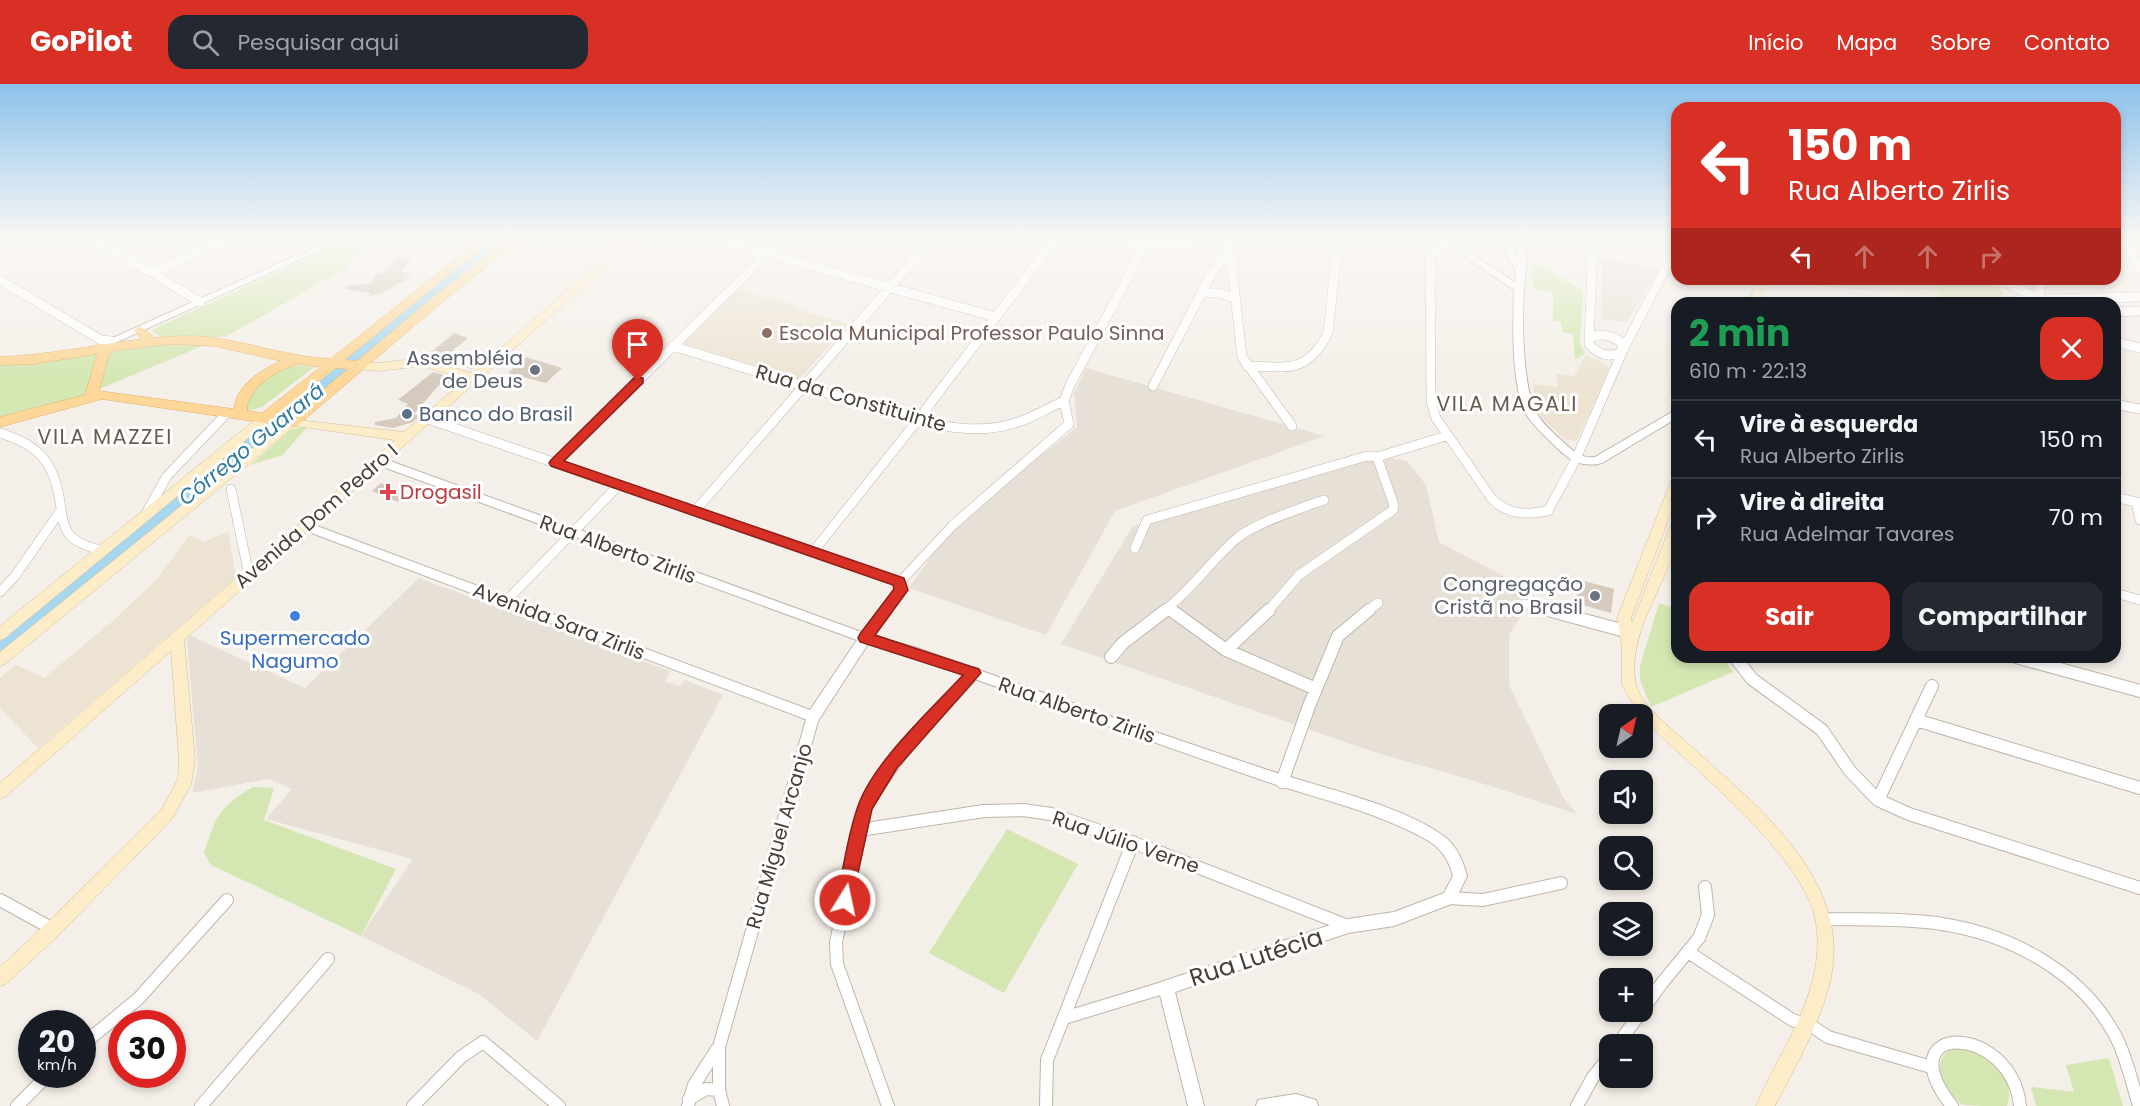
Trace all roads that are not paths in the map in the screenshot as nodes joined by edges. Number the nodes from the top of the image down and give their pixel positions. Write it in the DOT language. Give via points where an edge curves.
graph roads {
  1 [pos="11,287"];
  2 [pos="175,287"];
  3 [pos="234,287"];
  4 [pos="434,287"];
  5 [pos="455,287"];
  6 [pos="579,287"];
  7 [pos="734,287"];
  8 [pos="885,287"];
  9 [pos="1019,287"];
  10 [pos="1123,287"];
  11 [pos="1205,287"];
  12 [pos="1234,287"];
  13 [pos="1333,287"];
  14 [pos="1431,287"];
  15 [pos="1515,287"];
  16 [pos="1592,287"];
  17 [pos="1656,287"];
  18 [pos="2013,287"];
  19 [pos="890,288"];
  20 [pos="1519,289"];
  21 [pos="1202,293"];
  22 [pos="2032,297"];
  23 [pos="2140,297"];
  24 [pos="1235,298"];
  25 [pos="2121,298"];
  26 [pos="200,302"];
  27 [pos="2140,311"];
  28 [pos="2121,312"];
  29 [pos="996,317"];
  30 [pos="1591,324"];
  31 [pos="140,330"];
  32 [pos="1604,334"];
  33 [pos="1629,338"];
  34 [pos="1589,339"];
  35 [pos="1618,339"];
  36 [pos="153,343"];
  37 [pos="2121,343"];
  38 [pos="110,345"];
  39 [pos="673,346"];
  40 [pos="2140,348"];
  41 [pos="1623,351"];
  42 [pos="1604,355"];
  43 [pos="295,360"];
  44 [pos="0,361"];
  45 [pos="347,364"];
  46 [pos="1247,366"];
  47 [pos="1615,367"];
  48 [pos="476,378"];
  49 [pos="804,386"];
  50 [pos="1153,386"];
  51 [pos="91,398"];
  52 [pos="1065,402"];
  53 [pos="2121,405"];
  54 [pos="2140,410"];
  55 [pos="227,413"];
  56 [pos="242,415"];
  57 [pos="1671,417"];
  58 [pos="15,418"];
  59 [pos="428,419"];
  60 [pos="279,420"];
  61 [pos="917,421"];
  62 [pos="0,422"];
  63 [pos="1292,426"];
  64 [pos="3,434"];
  65 [pos="1446,436"];
  66 [pos="407,437"];
  67 [pos="1377,457"];
  68 [pos="1576,459"];
  69 [pos="379,461"];
  70 [pos="555,463"];
  71 [pos="619,485"];
  72 [pos="231,489"];
  73 [pos="1671,497"];
  74 [pos="2121,499"];
  75 [pos="1324,500"];
  76 [pos="2138,503"];
  77 [pos="61,510"];
  78 [pos="695,511"];
  79 [pos="144,517"];
  80 [pos="2140,520"];
  81 [pos="305,526"];
  82 [pos="574,532"];
  83 [pos="1671,540"];
  84 [pos="1653,543"];
  85 [pos="1135,548"];
  86 [pos="1668,548"];
  87 [pos="102,551"];
  88 [pos="813,552"];
  89 [pos="249,574"];
  90 [pos="900,582"];
  91 [pos="0,592"];
  92 [pos="2121,595"];
  93 [pos="2140,600"];
  94 [pos="506,601"];
  95 [pos="1378,603"];
  96 [pos="1516,606"];
  97 [pos="1168,608"];
  98 [pos="0,634"];
  99 [pos="1630,637"];
  100 [pos="177,638"];
  101 [pos="865,638"];
  102 [pos="1226,650"];
  103 [pos="1111,657"];
  104 [pos="0,660"];
  105 [pos="1740,663"];
  106 [pos="2039,663"];
  107 [pos="974,673"];
  108 [pos="1932,686"];
  109 [pos="1316,689"];
  110 [pos="2140,690"];
  111 [pos="813,717"];
  112 [pos="1916,720"];
  113 [pos="1282,782"];
  114 [pos="2140,788"];
  115 [pos="0,792"];
  116 [pos="1878,800"];
  117 [pos="860,830"];
  118 [pos="1133,842"];
  119 [pos="1561,883"];
  120 [pos="1705,887"];
  121 [pos="2140,888"];
  122 [pos="1449,898"];
  123 [pos="0,900"];
  124 [pos="228,900"];
  125 [pos="1823,919"];
  126 [pos="1348,926"];
  127 [pos="53,929"];
  128 [pos="1688,952"];
  129 [pos="328,959"];
  130 [pos="0,978"];
  131 [pos="1166,987"];
  132 [pos="1064,1017"];
  133 [pos="1807,1023"];
  134 [pos="96,1034"];
  135 [pos="1626,1034"];
  136 [pos="719,1047"];
  137 [pos="1931,1067"];
  138 [pos="1599,1070"];
  139 [pos="35,1088"];
  140 [pos="719,1090"];
  141 [pos="689,1102"];
  142 [pos="17,1106"];
  143 [pos="201,1106"];
  144 [pos="413,1106"];
  145 [pos="559,1106"];
  146 [pos="723,1106"];
  147 [pos="888,1106"];
  148 [pos="1046,1106"];
  149 [pos="1196,1106"];
  150 [pos="1264,1106"];
  151 [pos="1310,1106"];
  152 [pos="1577,1106"];
  153 [pos="1765,1106"];
  154 [pos="1952,1106"];
  155 [pos="2020,1106"];
  156 [pos="2139,1106"];
  1 -- 38 [label="street"];
  2 -- 26 [label="street"];
  3 -- 26 [label="street"];
  4 -- 45 [label="main road"];
  5 -- 45 [label="main road"];
  6 -- 48 [label="main road, Avenida Dom Pedro I"];
  7 -- 39 [label="street"];
  8 -- 19 [label="street"];
  9 -- 29 [label="street"];
  10 -- 52 [label="street" via="1070,385"];
  11 -- 21 [label="street"];
  12 -- 24 [label="street"];
  13 -- 46 [label="street" via="1324,344 1305,362 1294,366"];
  14 -- 65 [label="street" via="1431,401"];
  15 -- 20 [label="street"];
  16 -- 30 [label="street"];
  17 -- 33 [label="street"];
  18 -- 22 [label="street"];
  19 -- 29 [label="street"];
  19 -- 49 [label="street"];
  20 -- 68 [label="street" via="1528,406 1537,422"];
  21 -- 24 [label="street"];
  21 -- 50 [label="street"];
  23 -- 25 [label="street"];
  24 -- 46 [label="street" via="1240,350"];
  26 -- 31 [label="street"];
  27 -- 28 [label="street"];
  29 -- 61 [label="street"];
  30 -- 32 [label="street"];
  30 -- 34 [label="street"];
  31 -- 36 [label="main road"];
  31 -- 38 [label="street"];
  32 -- 34 [label="street"];
  32 -- 35 [label="street"];
  33 -- 35 [label="street"];
  33 -- 41 [label="street"];
  34 -- 42 [label="street" via="1590,347"];
  35 -- 41 [label="street"];
  36 -- 38 [label="main road"];
  36 -- 43 [label="main road" via="214,341"];
  37 -- 40 [label="street"];
  38 -- 44 [label="main road"];
  38 -- 51 [label="main road" via="103,354"];
  39 -- 49 [label="street, Rua da Constituinte"];
  39 -- 70 [label="street"];
  41 -- 42 [label="street"];
  41 -- 47 [label="street"];
  42 -- 47 [label="street"];
  43 -- 45 [label="main road"];
  43 -- 56 [label="main road" via="269,371 244,395"];
  45 -- 48 [label="main road" via="379,367 421,362"];
  45 -- 60 [label="main road"];
  45 -- 60 [label="main road"];
  46 -- 63 [label="street"];
  47 -- 68 [label="street"];
  48 -- 59 [label="main road, Avenida Dom Pedro I"];
  49 -- 61 [label="street, Rua da Constituinte"];
  49 -- 78 [label="street"];
  51 -- 55 [label="main road" via="111,395"];
  51 -- 58 [label="main road"];
  52 -- 61 [label="street, Rua da Constituinte" via="1002,426 960,428"];
  52 -- 90 [label="street" via="1070,418 1064,430 952,525"];
  53 -- 54 [label="street"];
  55 -- 56 [label="main road"];
  55 -- 79 [label="street" via="167,476"];
  56 -- 60 [label="main road"];
  57 -- 68 [label="street" via="1598,460"];
  58 -- 62 [label="main road"];
  58 -- 64 [label="street"];
  59 -- 66 [label="main road, Avenida Dom Pedro I"];
  59 -- 70 [label="street"];
  60 -- 66 [label="main road"];
  60 -- 79 [label="main road"];
  60 -- 104 [label="main road"];
  61 -- 88 [label="street"];
  64 -- 77 [label="street" via="25,441 41,453 56,481"];
  65 -- 67 [label="street"];
  65 -- 68 [label="street" via="1492,499 1508,511 1525,515 1542,514 1552,507"];
  66 -- 69 [label="main road, Avenida Dom Pedro I"];
  67 -- 85 [label="street" via="1367,456 1147,520"];
  67 -- 102 [label="street" via="1393,510 1299,575"];
  69 -- 81 [label="main road, Avenida Dom Pedro I"];
  69 -- 82 [label="street, Rua Alberto Zirlis"];
  70 -- 71 [label="street"];
  71 -- 78 [label="street"];
  71 -- 82 [label="street"];
  72 -- 89 [label="street"];
  73 -- 84 [label="main road"];
  74 -- 76 [label="street"];
  75 -- 97 [label="street" via="1290,511 1237,538 1202,578"];
  76 -- 80 [label="street"];
  77 -- 87 [label="street" via="63,523 72,537"];
  77 -- 91 [label="street"];
  78 -- 88 [label="street"];
  79 -- 87 [label="main road"];
  81 -- 89 [label="main road, Avenida Dom Pedro I"];
  81 -- 94 [label="street, Avenida Sara Zirlis"];
  82 -- 94 [label="street"];
  82 -- 101 [label="street, Rua Alberto Zirlis"];
  83 -- 86 [label="main road"];
  84 -- 86 [label="main road"];
  84 -- 99 [label="main road" via="1624,618"];
  86 -- 99 [label="main road"];
  87 -- 98 [label="main road"];
  88 -- 90 [label="street"];
  89 -- 100 [label="main road, Avenida Dom Pedro I"];
  90 -- 101 [label="street" via="901,590"];
  92 -- 93 [label="street"];
  94 -- 111 [label="street, Avenida Sara Zirlis"];
  95 -- 109 [label="street" via="1338,636"];
  96 -- 99 [label="street" via="1527,604"];
  97 -- 102 [label="street"];
  97 -- 103 [label="street"];
  99 -- 125 [label="main road" via="1629,685 1638,703 1768,831 1807,882"];
  100 -- 115 [label="main road, Avenida Dom Pedro I"];
  100 -- 127 [label="main road" via="186,780 167,814"];
  101 -- 107 [label="street, Rua Alberto Zirlis"];
  101 -- 111 [label="street, Rua Miguel Arcanjo"];
  102 -- 109 [label="street"];
  105 -- 116 [label="street" via="1752,679 1822,730 1850,771"];
  106 -- 110 [label="street"];
  107 -- 113 [label="street, Rua Alberto Zirlis"];
  107 -- 117 [label="street" via="892,764 873,792"];
  108 -- 112 [label="street"];
  109 -- 113 [label="street"];
  111 -- 136 [label="street, Rua Miguel Arcanjo"];
  112 -- 114 [label="street"];
  112 -- 116 [label="street"];
  113 -- 122 [label="street, Rua Alberto Zirlis" via="1369,807 1434,837 1457,863 1460,876"];
  116 -- 121 [label="street" via="1918,817"];
  117 -- 118 [label="street, Rua Júlio Verne" via="943,816 1022,810 1064,817"];
  117 -- 147 [label="street" via="836,942 837,964"];
  118 -- 126 [label="street, Rua Júlio Verne"];
  118 -- 132 [label="street"];
  119 -- 122 [label="street" via="1484,900"];
  120 -- 128 [label="street" via="1708,915 1700,938"];
  122 -- 126 [label="street, Rua Lutécia" via="1394,919"];
  123 -- 127 [label="street"];
  124 -- 134 [label="street" via="138,999"];
  125 -- 133 [label="main road" via="1824,970"];
  125 -- 156 [label="street" via="1944,924 1993,937 2038,958 2071,981 2104,1017 2124,1056"];
  126 -- 131 [label="street, Rua Lutécia"];
  127 -- 130 [label="main road"];
  128 -- 133 [label="street" via="1794,1021"];
  128 -- 135 [label="street"];
  129 -- 143 [label="street"];
  131 -- 132 [label="street, Rua Lutécia"];
  131 -- 149 [label="street"];
  132 -- 148 [label="street" via="1047,1060"];
  133 -- 137 [label="street" via="1828,1037"];
  133 -- 153 [label="main road"];
  136 -- 140 [label="street"];
  136 -- 141 [label="street" via="694,1085"];
  137 -- 154 [label="street" via="1934,1081"];
  137 -- 155 [label="street" via="1939,1047 1962,1042 1976,1046 2003,1065 2013,1078"];
  138 -- 152 [label="street"];
  139 -- 142 [label="street"];
  140 -- 141 [label="street" via="706,1089"];
  140 -- 146 [label="street"];
  144 -- 145 [label="street" via="461,1057 483,1042"];
  150 -- 151 [label="street" via="1296,1102"];
}
